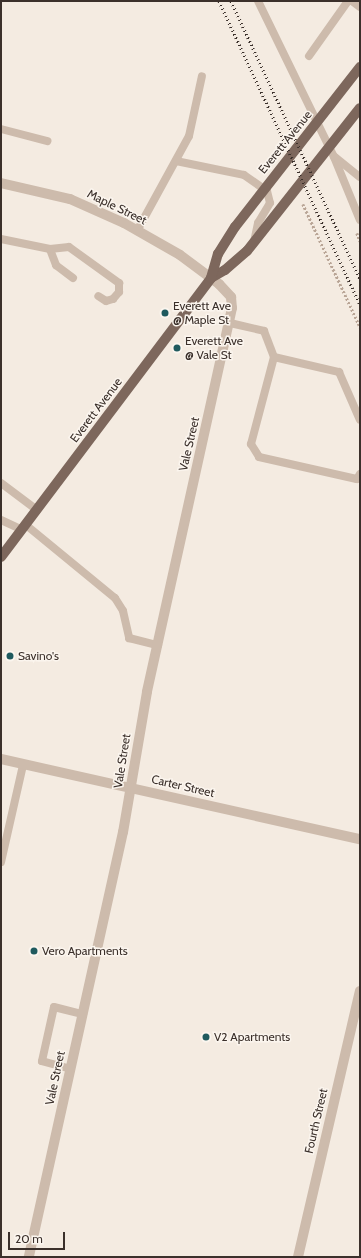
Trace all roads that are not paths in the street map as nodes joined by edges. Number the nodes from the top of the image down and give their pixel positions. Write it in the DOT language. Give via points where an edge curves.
graph roads {
  1 [pos="258,1"];
  2 [pos="348,1"];
  3 [pos="352,1"];
  4 [pos="360,7"];
  5 [pos="309,56"];
  6 [pos="360,67"];
  7 [pos="202,76"];
  8 [pos="360,108"];
  9 [pos="317,123"];
  10 [pos="1,129"];
  11 [pos="47,140"];
  12 [pos="329,146"];
  13 [pos="334,157"];
  14 [pos="176,161"];
  15 [pos="360,177"];
  16 [pos="1,183"];
  17 [pos="264,189"];
  18 [pos="360,220"];
  19 [pos="137,231"];
  20 [pos="1,239"];
  21 [pos="254,242"];
  22 [pos="50,249"];
  23 [pos="73,278"];
  24 [pos="211,278"];
  25 [pos="98,296"];
  26 [pos="230,323"];
  27 [pos="274,357"];
  28 [pos="360,420"];
  29 [pos="360,474"];
  30 [pos="1,483"];
  31 [pos="37,510"];
  32 [pos="1,520"];
  33 [pos="24,528"];
  34 [pos="1,556"];
  35 [pos="158,645"];
  36 [pos="1,759"];
  37 [pos="23,765"];
  38 [pos="130,788"];
  39 [pos="360,839"];
  40 [pos="1,862"];
  41 [pos="360,991"];
  42 [pos="83,1014"];
  43 [pos="71,1068"];
  44 [pos="29,1257"];
  45 [pos="298,1257"];
  1 -- 9 [label="lane"];
  2 -- 5 [label="lane"];
  3 -- 4 [label="lane"];
  6 -- 9 [label="main road, Everett Avenue"];
  7 -- 14 [label="lane" via="189,136"];
  8 -- 12 [label="main road, Everett Avenue"];
  9 -- 12 [label="lane"];
  9 -- 17 [label="main road, Everett Avenue"];
  10 -- 11 [label="lane"];
  12 -- 13 [label="lane"];
  12 -- 21 [label="main road, Everett Avenue"];
  13 -- 15 [label="lane"];
  13 -- 18 [label="lane"];
  14 -- 17 [label="lane" via="244,175"];
  14 -- 19 [label="lane"];
  16 -- 19 [label="street, Maple Street" via="83,204"];
  17 -- 21 [label="lane" via="270,196 270,203 258,223"];
  17 -- 24 [label="main road, Everett Avenue" via="222,246"];
  19 -- 24 [label="street, Maple Street" via="180,255"];
  20 -- 22 [label="lane"];
  21 -- 24 [label="main road, Everett Avenue" via="232,265"];
  22 -- 23 [label="lane" via="56,265"];
  22 -- 25 [label="lane" via="69,247 119,284 119,292 113,300 106,301"];
  24 -- 26 [label="street, Vale Street" via="231,297"];
  24 -- 31 [label="main road, Everett Avenue"];
  26 -- 27 [label="lane" via="264,331"];
  26 -- 35 [label="street, Vale Street"];
  27 -- 28 [label="lane" via="338,372"];
  27 -- 29 [label="lane" via="251,444 259,457 357,479"];
  30 -- 31 [label="lane"];
  31 -- 33 [label="main road, Everett Avenue"];
  32 -- 33 [label="lane"];
  33 -- 34 [label="main road, Everett Avenue"];
  33 -- 35 [label="lane" via="115,598 123,611 129,638"];
  35 -- 38 [label="street, Vale Street"];
  36 -- 37 [label="street, Carter Street"];
  37 -- 38 [label="street, Carter Street"];
  37 -- 40 [label="lane"];
  38 -- 39 [label="street, Carter Street"];
  38 -- 42 [label="street, Vale Street"];
  41 -- 45 [label="street, Fourth Street"];
  42 -- 43 [label="street, Vale Street"];
  42 -- 43 [label="lane" via="54,1007 42,1061"];
  43 -- 44 [label="street, Vale Street"];
}
